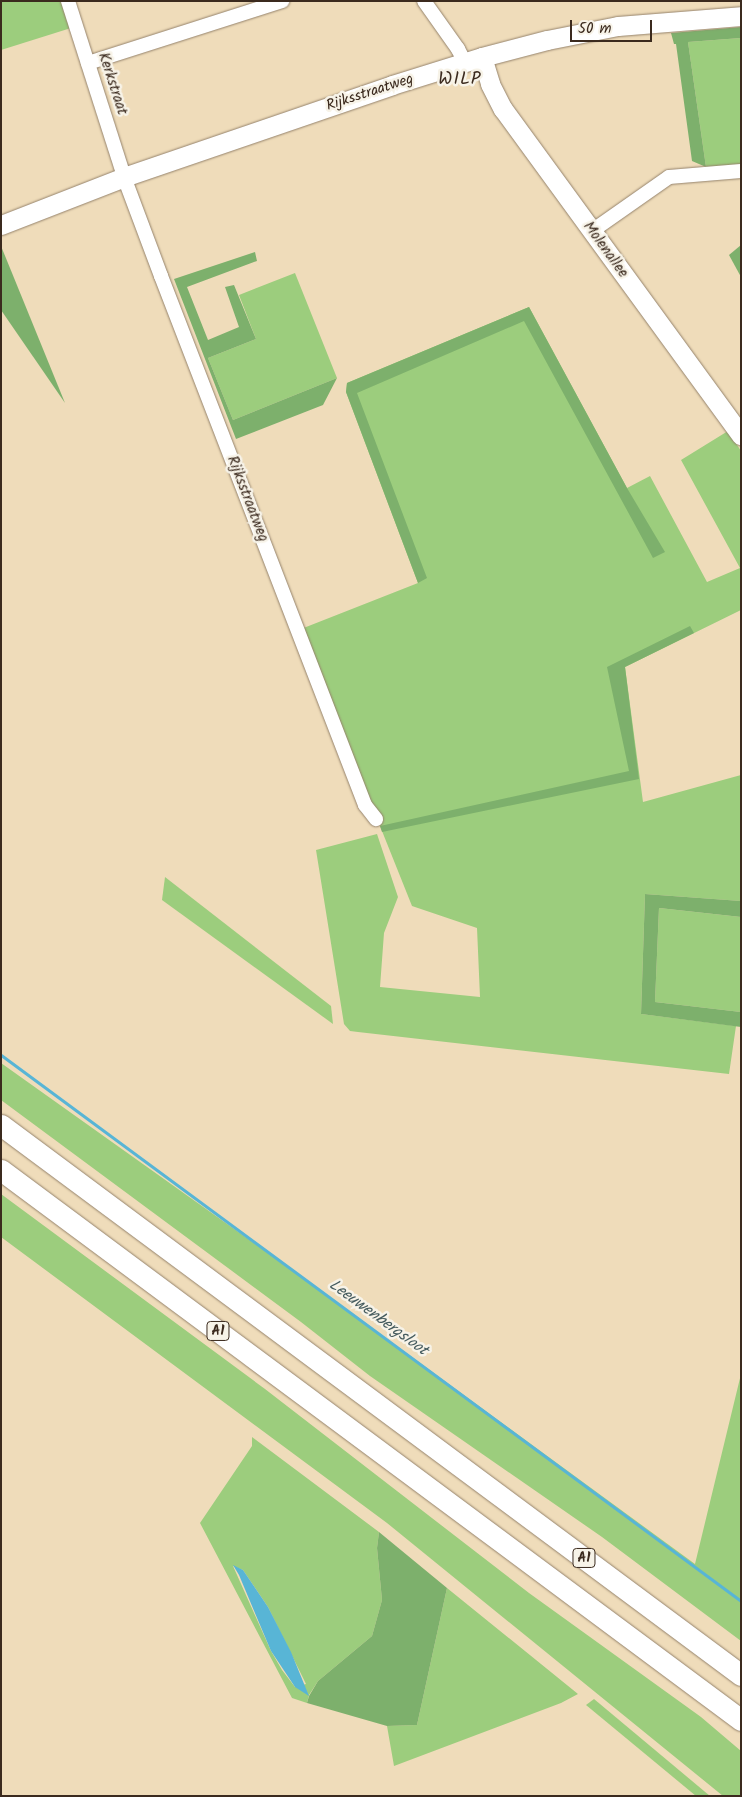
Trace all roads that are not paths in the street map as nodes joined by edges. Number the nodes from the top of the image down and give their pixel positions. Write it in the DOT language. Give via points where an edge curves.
graph roads {
  1 [pos="68,1"];
  2 [pos="282,1"];
  3 [pos="424,1"];
  4 [pos="259,5"];
  5 [pos="741,16"];
  6 [pos="473,60"];
  7 [pos="88,63"];
  8 [pos="741,171"];
  9 [pos="124,177"];
  10 [pos="1,225"];
  11 [pos="592,231"];
  12 [pos="741,435"];
  13 [pos="376,819"];
  14 [pos="1,1125"];
  15 [pos="1,1170"];
  16 [pos="741,1675"];
  17 [pos="741,1720"];
  1 -- 7 [label="street, Kerkstraat"];
  2 -- 4 [label="street"];
  3 -- 6 [label="street" via="458,49"];
  4 -- 7 [label="street"];
  5 -- 6 [label="main road, Rijksstraatweg" via="618,26 547,40"];
  6 -- 9 [label="main road, Rijksstraatweg"];
  6 -- 11 [label="main road, Molenallee" via="503,109"];
  7 -- 9 [label="street, Kerkstraat"];
  8 -- 11 [label="street" via="669,177"];
  9 -- 10 [label="main road, Rijksstraatweg"];
  9 -- 13 [label="street, Rijksstraatweg" via="362,796"];
  11 -- 12 [label="main road, Molenallee"];
  14 -- 16 [label="highway, A1"];
  15 -- 17 [label="highway, A1"];
}
